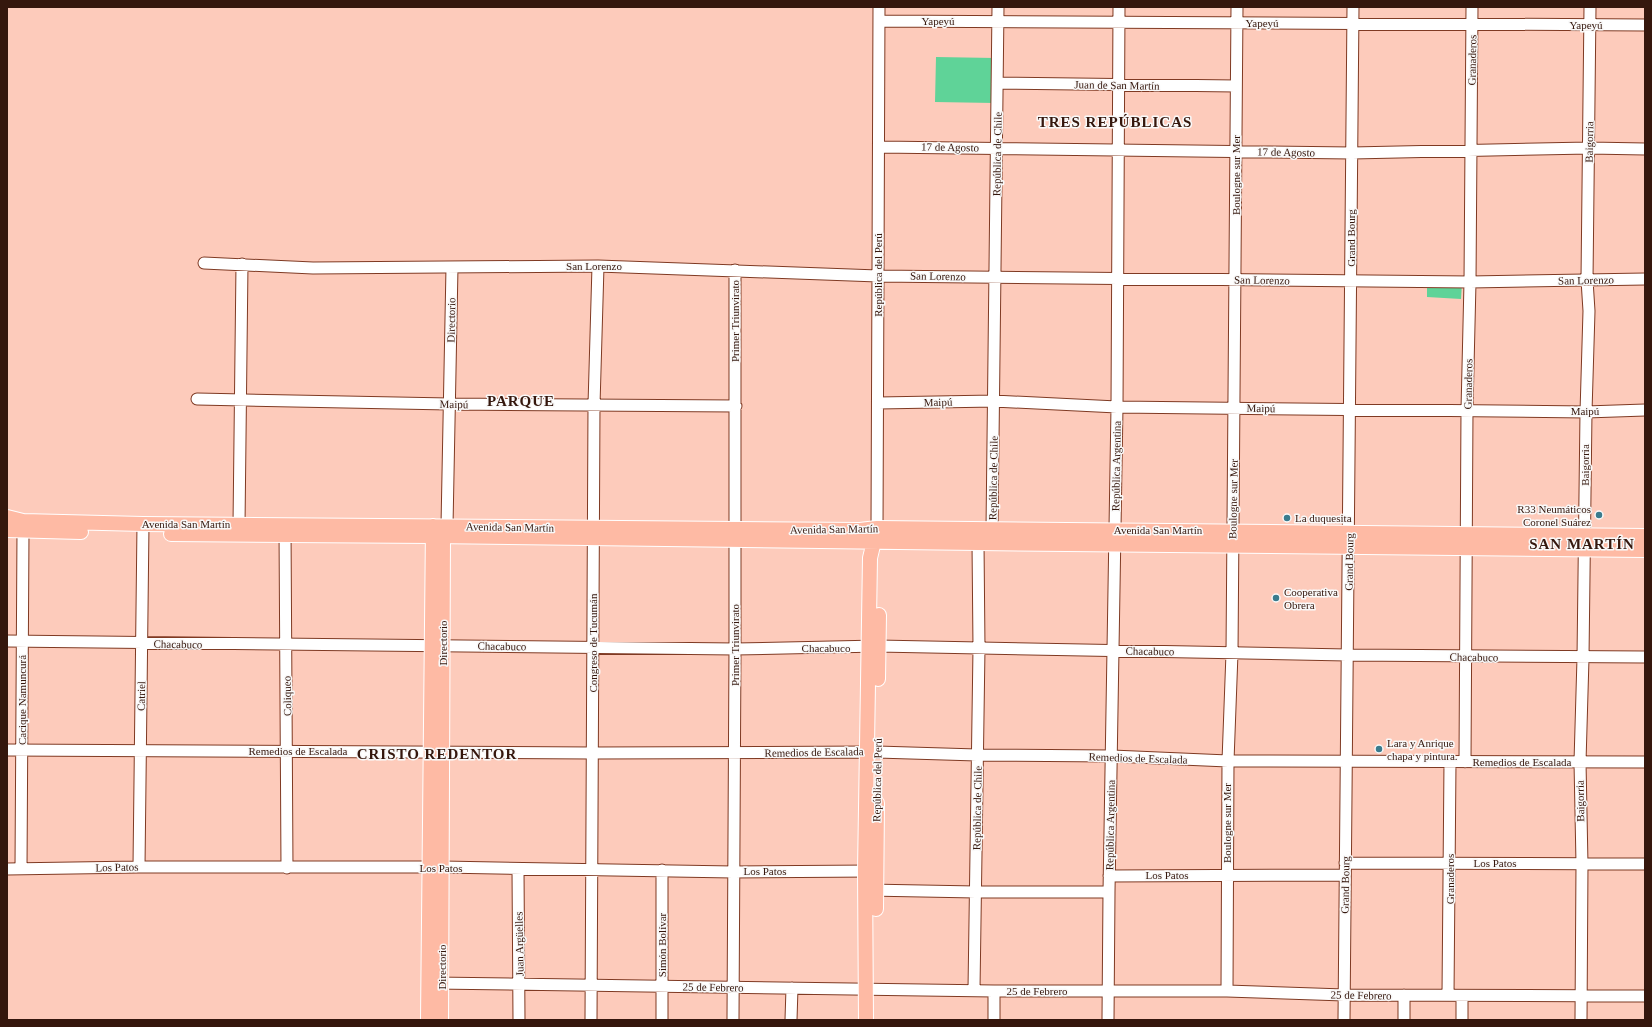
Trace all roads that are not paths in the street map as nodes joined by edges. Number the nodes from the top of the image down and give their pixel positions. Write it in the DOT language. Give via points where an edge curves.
graph roads {
  1 [pos="879,7"];
  2 [pos="998,7"];
  3 [pos="1119,7"];
  4 [pos="1237,7"];
  5 [pos="1353,7"];
  6 [pos="1472,7"];
  7 [pos="1590,7"];
  8 [pos="879,21"];
  9 [pos="998,21"];
  10 [pos="1119,22"];
  11 [pos="1237,22"];
  12 [pos="1353,23"];
  13 [pos="1472,25"];
  14 [pos="1590,25"];
  15 [pos="1645,25"];
  16 [pos="997,83"];
  17 [pos="1118,85"];
  18 [pos="1236,86"];
  19 [pos="879,147"];
  20 [pos="997,148"];
  21 [pos="1589,148"];
  22 [pos="1645,149"];
  23 [pos="1118,150"];
  24 [pos="1236,151"];
  25 [pos="1471,151"];
  26 [pos="1352,153"];
  27 [pos="204,263"];
  28 [pos="242,264"];
  29 [pos="598,266"];
  30 [pos="452,267"];
  31 [pos="735,270"];
  32 [pos="878,276"];
  33 [pos="995,277"];
  34 [pos="1117,278"];
  35 [pos="1236,279"];
  36 [pos="1351,280"];
  37 [pos="1588,280"];
  38 [pos="1645,280"];
  39 [pos="1470,282"];
  40 [pos="197,399"];
  41 [pos="241,400"];
  42 [pos="994,402"];
  43 [pos="449,404"];
  44 [pos="878,404"];
  45 [pos="594,405"];
  46 [pos="736,406"];
  47 [pos="1117,407"];
  48 [pos="1234,408"];
  49 [pos="1350,409"];
  50 [pos="1467,410"];
  51 [pos="1645,410"];
  52 [pos="1586,412"];
  53 [pos="7,517"];
  54 [pos="238,524"];
  55 [pos="23,526"];
  56 [pos="877,528"];
  57 [pos="142,529"];
  58 [pos="992,529"];
  59 [pos="7,530"];
  60 [pos="285,530"];
  61 [pos="439,531"];
  62 [pos="1232,531"];
  63 [pos="1349,532"];
  64 [pos="593,533"];
  65 [pos="735,534"];
  66 [pos="1467,534"];
  67 [pos="1645,536"];
  68 [pos="1115,537"];
  69 [pos="874,542"];
  70 [pos="1584,543"];
  71 [pos="978,544"];
  72 [pos="1232,546"];
  73 [pos="1349,547"];
  74 [pos="1466,549"];
  75 [pos="1645,550"];
  76 [pos="7,641"];
  77 [pos="22,641"];
  78 [pos="142,643"];
  79 [pos="286,645"];
  80 [pos="437,645"];
  81 [pos="593,647"];
  82 [pos="873,647"];
  83 [pos="735,648"];
  84 [pos="979,648"];
  85 [pos="1114,650"];
  86 [pos="1232,653"];
  87 [pos="1347,655"];
  88 [pos="1466,656"];
  89 [pos="1645,657"];
  90 [pos="1583,658"];
  91 [pos="7,750"];
  92 [pos="22,750"];
  93 [pos="140,750"];
  94 [pos="287,751"];
  95 [pos="436,752"];
  96 [pos="873,752"];
  97 [pos="592,753"];
  98 [pos="735,753"];
  99 [pos="977,755"];
  100 [pos="1112,756"];
  101 [pos="1228,761"];
  102 [pos="1346,762"];
  103 [pos="1450,762"];
  104 [pos="1465,762"];
  105 [pos="1580,762"];
  106 [pos="1645,762"];
  107 [pos="1346,863"];
  108 [pos="1450,864"];
  109 [pos="1582,864"];
  110 [pos="1645,864"];
  111 [pos="139,867"];
  112 [pos="287,868"];
  113 [pos="436,868"];
  114 [pos="591,868"];
  115 [pos="7,869"];
  116 [pos="21,869"];
  117 [pos="518,869"];
  118 [pos="662,870"];
  119 [pos="870,871"];
  120 [pos="733,872"];
  121 [pos="1227,875"];
  122 [pos="1345,875"];
  123 [pos="1109,876"];
  124 [pos="871,890"];
  125 [pos="976,892"];
  126 [pos="1109,892"];
  127 [pos="435,983"];
  128 [pos="519,984"];
  129 [pos="591,985"];
  130 [pos="662,986"];
  131 [pos="733,987"];
  132 [pos="792,988"];
  133 [pos="871,989"];
  134 [pos="974,990"];
  135 [pos="994,991"];
  136 [pos="1227,991"];
  137 [pos="1109,992"];
  138 [pos="1344,995"];
  139 [pos="1404,995"];
  140 [pos="1448,995"];
  141 [pos="1462,996"];
  142 [pos="1581,996"];
  143 [pos="1645,996"];
  144 [pos="428,1020"];
  145 [pos="441,1020"];
  146 [pos="519,1020"];
  147 [pos="591,1020"];
  148 [pos="662,1020"];
  149 [pos="733,1020"];
  150 [pos="791,1020"];
  151 [pos="866,1020"];
  152 [pos="875,1020"];
  153 [pos="994,1020"];
  154 [pos="1108,1020"];
  155 [pos="1344,1020"];
  156 [pos="1404,1020"];
  157 [pos="1462,1020"];
  158 [pos="1581,1020"];
  1 -- 8 [label="street, República del Perú"];
  2 -- 9 [label="street, República de Chile"];
  3 -- 10 [label="street, República Argentina"];
  4 -- 11 [label="street, Boulogne sur Mer"];
  5 -- 12 [label="street, Grand Bourg"];
  6 -- 13 [label="street, Granaderos"];
  7 -- 14 [label="street, Baigorria"];
  8 -- 9 [label="street, Yapeyú"];
  8 -- 19 [label="street, República del Perú"];
  9 -- 10 [label="street, Yapeyú"];
  9 -- 16 [label="street, República de Chile"];
  10 -- 11 [label="street, Yapeyú"];
  10 -- 17 [label="street, República Argentina"];
  11 -- 12 [label="street, Yapeyú"];
  11 -- 18 [label="street, Boulogne sur Mer"];
  12 -- 13 [label="street, Yapeyú"];
  12 -- 26 [label="street, Grand Bourg"];
  13 -- 14 [label="street, Yapeyú"];
  13 -- 25 [label="street, Granaderos"];
  14 -- 15 [label="street, Yapeyú"];
  14 -- 21 [label="street, Baigorria"];
  16 -- 17 [label="street, Juan de San Martín"];
  16 -- 20 [label="street, República de Chile"];
  17 -- 18 [label="street, Juan de San Martín"];
  17 -- 23 [label="street, República Argentina"];
  18 -- 24 [label="street, Boulogne sur Mer"];
  19 -- 20 [label="street, 17 de Agosto"];
  19 -- 32 [label="street, República del Perú"];
  20 -- 23 [label="street, 17 de Agosto"];
  20 -- 33 [label="street, República de Chile"];
  21 -- 22 [label="street, 17 de Agosto"];
  21 -- 25 [label="street, 17 de Agosto"];
  21 -- 37 [label="street, Baigorria"];
  23 -- 24 [label="street, 17 de Agosto"];
  23 -- 34 [label="street, República Argentina"];
  24 -- 26 [label="street, 17 de Agosto"];
  24 -- 35 [label="street, Boulogne sur Mer"];
  25 -- 26 [label="street, 17 de Agosto"];
  25 -- 39 [label="street, Granaderos"];
  26 -- 36 [label="street, Grand Bourg"];
  27 -- 28 [label="street, San Lorenzo"];
  28 -- 30 [label="street, San Lorenzo" via="313,268"];
  28 -- 41 [label="street"];
  29 -- 30 [label="street, San Lorenzo"];
  29 -- 31 [label="street, San Lorenzo"];
  29 -- 45 [label="street, Congreso de Tucumán"];
  30 -- 43 [label="street, Directorio"];
  31 -- 32 [label="street, San Lorenzo"];
  31 -- 46 [label="street, Primer Triunvirato"];
  32 -- 33 [label="street, San Lorenzo"];
  32 -- 44 [label="street, República del Perú"];
  33 -- 34 [label="street, San Lorenzo"];
  33 -- 42 [label="street, República de Chile"];
  34 -- 35 [label="street, San Lorenzo"];
  34 -- 47 [label="street, República Argentina"];
  35 -- 36 [label="street, San Lorenzo"];
  35 -- 48 [label="street, Boulogne sur Mer"];
  36 -- 39 [label="street, San Lorenzo"];
  36 -- 49 [label="street, Grand Bourg"];
  37 -- 38 [label="street, San Lorenzo"];
  37 -- 39 [label="street, San Lorenzo"];
  37 -- 52 [label="street, Baigorria"];
  39 -- 50 [label="street, Granaderos"];
  40 -- 41 [label="street, Maipú"];
  41 -- 43 [label="street, Maipú"];
  41 -- 54 [label="street"];
  42 -- 44 [label="street, Maipú"];
  42 -- 47 [label="street, Maipú"];
  42 -- 58 [label="street, República de Chile"];
  43 -- 45 [label="street, Maipú"];
  43 -- 61 [label="street, Directorio"];
  44 -- 56 [label="street, República del Perú"];
  45 -- 46 [label="street, Maipú"];
  45 -- 64 [label="street, Congreso de Tucumán"];
  46 -- 65 [label="street, Primer Triunvirato"];
  47 -- 48 [label="street, Maipú"];
  47 -- 68 [label="street, República Argentina"];
  48 -- 49 [label="street, Maipú"];
  48 -- 62 [label="street, Boulogne sur Mer"];
  49 -- 50 [label="street, Maipú"];
  49 -- 63 [label="street, Grand Bourg"];
  50 -- 52 [label="street, Maipú"];
  50 -- 66 [label="street, Granaderos"];
  51 -- 52 [label="street, Maipú"];
  52 -- 70 [label="street, Baigorria"];
  53 -- 55 [label="main road"];
  54 -- 57 [label="main road, Avenida San Martín"];
  54 -- 60 [label="main road, Avenida San Martín"];
  55 -- 57 [label="main road, Avenida San Martín"];
  55 -- 59 [label="main road"];
  55 -- 77 [label="street, Cacique Namuncurá"];
  56 -- 58 [label="main road, Avenida San Martín"];
  56 -- 65 [label="main road, Avenida San Martín"];
  56 -- 69 [label="main road, República del Perú"];
  57 -- 60 [label="main road, Avenida San Martín"];
  57 -- 78 [label="street, Catriel"];
  58 -- 68 [label="main road, Avenida San Martín"];
  58 -- 71 [label="street, República de Chile"];
  60 -- 61 [label="main road, Avenida San Martín"];
  60 -- 79 [label="street, Coliqueo"];
  61 -- 64 [label="main road, Avenida San Martín"];
  61 -- 80 [label="main road, Directorio"];
  62 -- 63 [label="main road, Avenida San Martín"];
  62 -- 68 [label="main road, Avenida San Martín"];
  62 -- 72 [label="street, Boulogne sur Mer"];
  63 -- 66 [label="main road, Avenida San Martín"];
  63 -- 73 [label="street, Grand Bourg"];
  64 -- 65 [label="main road, Avenida San Martín"];
  64 -- 81 [label="street, Congreso de Tucumán"];
  65 -- 69 [label="main road, Avenida San Martín"];
  65 -- 83 [label="street, Primer Triunvirato"];
  66 -- 70 [label="main road, Avenida San Martín"];
  66 -- 74 [label="street, Granaderos"];
  67 -- 70 [label="main road, Avenida San Martín"];
  68 -- 71 [label="main road, Avenida San Martín"];
  68 -- 72 [label="main road, Avenida San Martín"];
  68 -- 85 [label="street, República Argentina"];
  69 -- 71 [label="main road, Avenida San Martín"];
  69 -- 82 [label="main road, República del Perú" via="870,558"];
  70 -- 74 [label="main road, Avenida San Martín"];
  70 -- 75 [label="main road, Avenida San Martín"];
  70 -- 90 [label="street, Baigorria"];
  71 -- 84 [label="street, República de Chile"];
  72 -- 73 [label="main road, Avenida San Martín"];
  72 -- 86 [label="street, Boulogne sur Mer"];
  73 -- 74 [label="main road, Avenida San Martín"];
  73 -- 87 [label="street, Grand Bourg"];
  74 -- 88 [label="street, Granaderos"];
  76 -- 77 [label="street, Chacabuco"];
  77 -- 78 [label="street, Chacabuco"];
  77 -- 92 [label="street, Cacique Namuncurá"];
  78 -- 79 [label="street, Chacabuco"];
  78 -- 93 [label="street, Catriel"];
  79 -- 80 [label="street, Chacabuco"];
  79 -- 94 [label="street, Coliqueo"];
  80 -- 81 [label="street, Chacabuco"];
  80 -- 95 [label="main road, Directorio"];
  81 -- 83 [label="street, Chacabuco"];
  81 -- 97 [label="street, Congreso de Tucumán"];
  82 -- 83 [label="street, Chacabuco"];
  82 -- 84 [label="street, Chacabuco"];
  82 -- 96 [label="main road, República del Perú"];
  83 -- 98 [label="street, Primer Triunvirato"];
  84 -- 85 [label="street, Chacabuco"];
  84 -- 99 [label="street, República de Chile"];
  85 -- 86 [label="street, Chacabuco"];
  85 -- 100 [label="street, República Argentina"];
  86 -- 87 [label="street, Chacabuco"];
  86 -- 101 [label="street, Boulogne sur Mer"];
  87 -- 88 [label="street, Chacabuco"];
  87 -- 102 [label="street, Grand Bourg"];
  88 -- 90 [label="street, Chacabuco"];
  88 -- 104 [label="street, Granaderos"];
  89 -- 90 [label="street, Chacabuco"];
  90 -- 105 [label="street, Baigorria"];
  91 -- 92 [label="street, Remedios de Escalada"];
  92 -- 93 [label="street, Remedios de Escalada"];
  92 -- 116 [label="street, Cacique Namuncurá"];
  93 -- 94 [label="street, Remedios de Escalada"];
  93 -- 111 [label="street, Catriel"];
  94 -- 95 [label="street, Remedios de Escalada"];
  94 -- 112 [label="street, Coliqueo"];
  95 -- 97 [label="street, Remedios de Escalada"];
  95 -- 113 [label="main road, Directorio"];
  96 -- 98 [label="street, Remedios de Escalada"];
  96 -- 99 [label="street, Remedios de Escalada"];
  96 -- 119 [label="main road, República del Perú"];
  97 -- 98 [label="street, Remedios de Escalada"];
  97 -- 114 [label="street, Congreso de Tucumán"];
  98 -- 120 [label="street, Primer Triunvirato"];
  99 -- 100 [label="street, Remedios de Escalada"];
  99 -- 125 [label="street, República de Chile"];
  100 -- 101 [label="street, Remedios de Escalada"];
  100 -- 123 [label="street, República Argentina"];
  101 -- 102 [label="street, Remedios de Escalada"];
  101 -- 121 [label="street, Boulogne sur Mer"];
  102 -- 103 [label="street, Remedios de Escalada"];
  102 -- 107 [label="street, Grand Bourg"];
  103 -- 104 [label="street, Remedios de Escalada"];
  103 -- 108 [label="street, Granaderos"];
  104 -- 105 [label="street, Remedios de Escalada"];
  105 -- 106 [label="street, Remedios de Escalada"];
  105 -- 109 [label="street, Baigorria"];
  107 -- 108 [label="street, Los Patos"];
  107 -- 122 [label="street, Grand Bourg"];
  108 -- 109 [label="street, Los Patos"];
  108 -- 140 [label="street, Granaderos"];
  109 -- 110 [label="street, Los Patos"];
  109 -- 142 [label="street, Baigorria"];
  111 -- 112 [label="street, Los Patos"];
  111 -- 116 [label="street, Los Patos"];
  112 -- 113 [label="street, Los Patos"];
  113 -- 117 [label="street, Los Patos"];
  113 -- 127 [label="main road, Directorio"];
  114 -- 117 [label="street, Los Patos"];
  114 -- 118 [label="street, Los Patos"];
  114 -- 129 [label="street, Congreso de Tucumán"];
  115 -- 116 [label="street, Los Patos"];
  117 -- 128 [label="street, Juan Argüelles"];
  118 -- 120 [label="street, Los Patos"];
  118 -- 130 [label="street, Simón Bolívar"];
  119 -- 120 [label="street, Los Patos"];
  119 -- 124 [label="main road, República del Perú"];
  120 -- 131 [label="street, Primer Triunvirato"];
  121 -- 122 [label="street, Los Patos"];
  121 -- 123 [label="street, Los Patos"];
  121 -- 136 [label="street, Boulogne sur Mer"];
  122 -- 138 [label="street, Grand Bourg"];
  123 -- 126 [label="street, República Argentina"];
  124 -- 125 [label="street"];
  124 -- 133 [label="main road, República del Perú"];
  125 -- 126 [label="street"];
  125 -- 134 [label="street, República de Chile"];
  126 -- 137 [label="street, República Argentina"];
  127 -- 128 [label="street, 25 de Febrero"];
  127 -- 144 [label="main road, Directorio"];
  127 -- 145 [label="main road, Directorio"];
  128 -- 129 [label="street, 25 de Febrero"];
  128 -- 146 [label="street, Juan Argüelles"];
  129 -- 130 [label="street, 25 de Febrero"];
  129 -- 147 [label="street, Congreso de Tucumán"];
  130 -- 131 [label="street, 25 de Febrero"];
  130 -- 148 [label="street, Simón Bolívar"];
  131 -- 132 [label="street, 25 de Febrero"];
  131 -- 149 [label="street, Primer Triunvirato"];
  132 -- 133 [label="street, 25 de Febrero"];
  132 -- 150 [label="street"];
  133 -- 134 [label="street, 25 de Febrero"];
  133 -- 151 [label="main road, República del Perú"];
  133 -- 152 [label="main road, República del Perú"];
  134 -- 135 [label="street, 25 de Febrero"];
  135 -- 137 [label="street, 25 de Febrero"];
  135 -- 153 [label="street"];
  136 -- 137 [label="street, 25 de Febrero"];
  136 -- 138 [label="street, 25 de Febrero"];
  137 -- 154 [label="street, República Argentina"];
  138 -- 139 [label="street, 25 de Febrero"];
  138 -- 155 [label="street, Grand Bourg"];
  139 -- 140 [label="street, 25 de Febrero"];
  139 -- 156 [label="street"];
  140 -- 141 [label="street, 25 de Febrero"];
  141 -- 142 [label="street, 25 de Febrero"];
  141 -- 157 [label="street"];
  142 -- 143 [label="street, 25 de Febrero"];
  142 -- 158 [label="street, Baigorria"];
}
